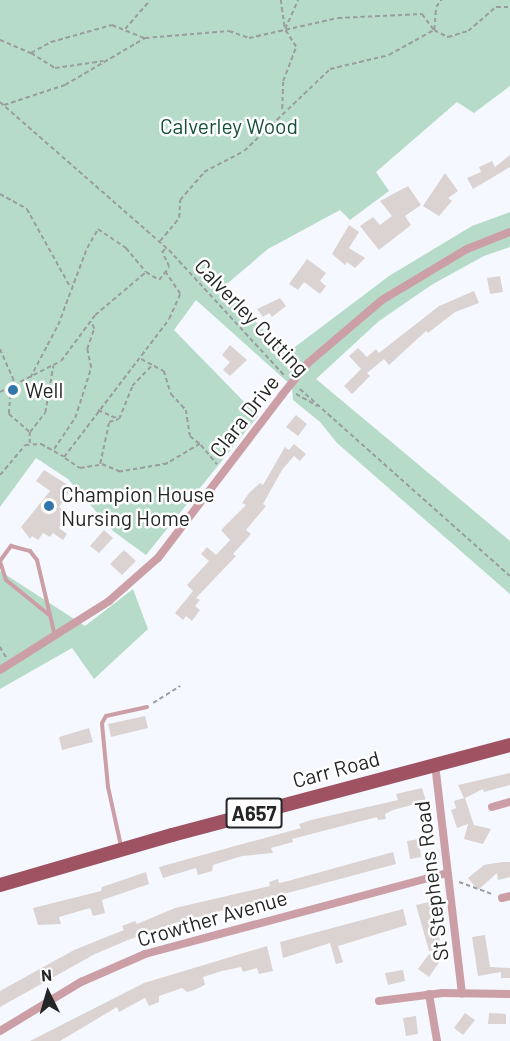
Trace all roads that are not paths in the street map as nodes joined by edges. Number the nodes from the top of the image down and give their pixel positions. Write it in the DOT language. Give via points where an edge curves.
graph roads {
  1 [pos="510,232"];
  2 [pos="48,614"];
  3 [pos="56,636"];
  4 [pos="0,670"];
  5 [pos="147,707"];
  6 [pos="510,745"];
  7 [pos="435,764"];
  8 [pos="510,802"];
  9 [pos="492,807"];
  10 [pos="122,849"];
  11 [pos="447,876"];
  12 [pos="0,885"];
  13 [pos="462,993"];
  14 [pos="429,994"];
  15 [pos="510,994"];
  16 [pos="379,1001"];
  17 [pos="0,1031"];
  18 [pos="437,1041"];
  1 -- 3 [label="street, Clara Drive, bridge" via="467,249 382,300 308,363 158,558 110,601"];
  2 -- 2 [label="lane" via="38,560 30,551 11,546 0,561 6,580"];
  2 -- 3 [label="lane"];
  3 -- 4 [label="street, Clara Drive"];
  5 -- 10 [label="lane" via="106,716 102,723 108,788"];
  6 -- 7 [label="main road, Carr Road / A657"];
  7 -- 10 [label="main road, Carr Road / A657"];
  7 -- 11 [label="street, St Stephens Road"];
  8 -- 9 [label="street"];
  10 -- 12 [label="main road, Carr Road / A657"];
  11 -- 13 [label="street, St Stephens Road"];
  11 -- 17 [label="street, Crowther Avenue" via="145,954 81,981"];
  13 -- 14 [label="street"];
  13 -- 15 [label="street"];
  14 -- 16 [label="street"];
  14 -- 18 [label="street"];
}
